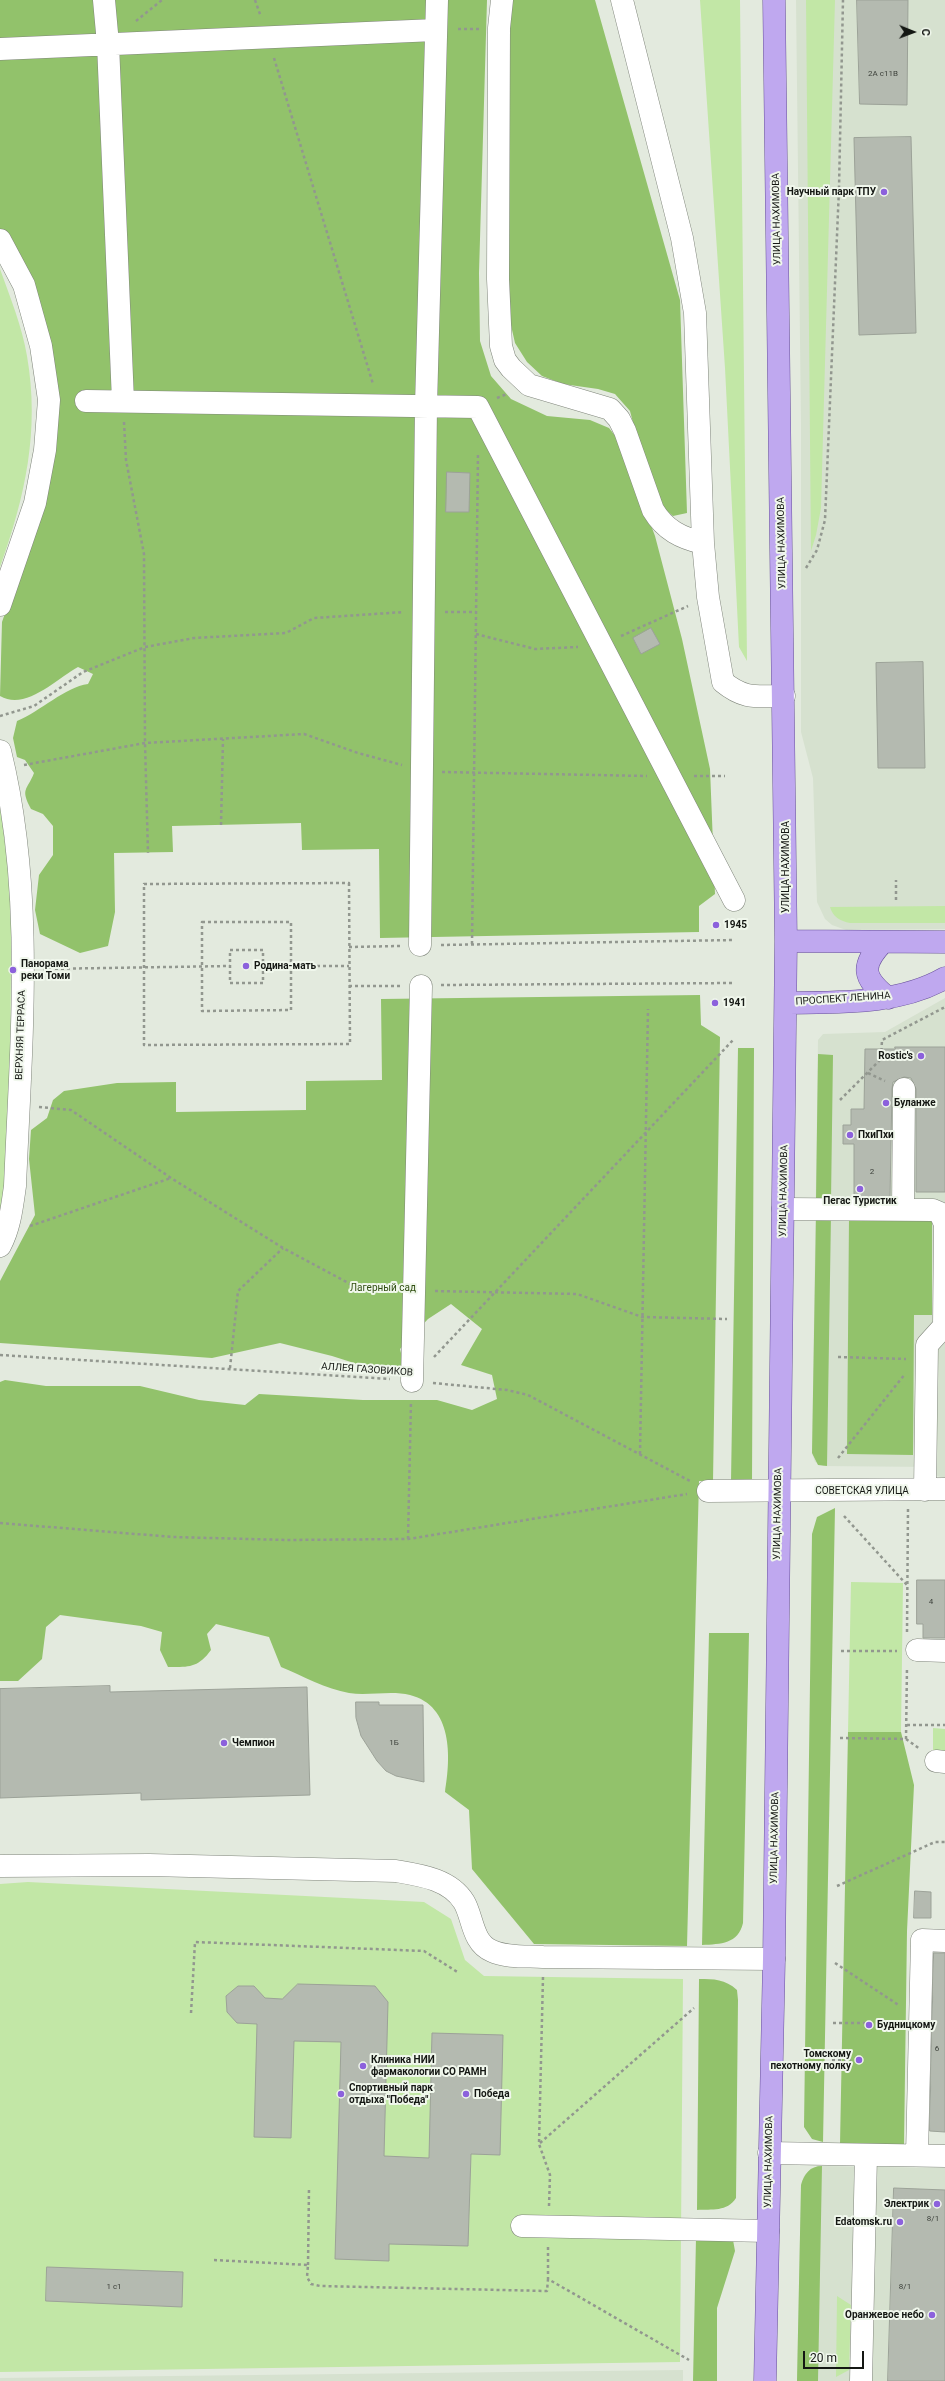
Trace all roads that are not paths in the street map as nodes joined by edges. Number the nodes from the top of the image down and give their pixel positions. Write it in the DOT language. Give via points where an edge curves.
graph roads {
  1 [pos="104,0"];
  2 [pos="437,0"];
  3 [pos="502,0"];
  4 [pos="622,0"];
  5 [pos="774,0"];
  6 [pos="435,30"];
  7 [pos="108,44"];
  8 [pos="0,48"];
  9 [pos="0,240"];
  10 [pos="86,401"];
  11 [pos="123,401"];
  12 [pos="426,406"];
  13 [pos="703,544"];
  14 [pos="0,605"];
  15 [pos="784,696"];
  16 [pos="2,760"];
  17 [pos="734,900"];
  18 [pos="786,941"];
  19 [pos="883,942"];
  20 [pos="945,942"];
  21 [pos="420,945"];
  22 [pos="945,978"];
  23 [pos="420,986"];
  24 [pos="888,998"];
  25 [pos="786,1003"];
  26 [pos="904,1089"];
  27 [pos="783,1209"];
  28 [pos="902,1210"];
  29 [pos="3,1240"];
  30 [pos="944,1325"];
  31 [pos="412,1381"];
  32 [pos="926,1490"];
  33 [pos="708,1491"];
  34 [pos="779,1492"];
  35 [pos="912,1650"];
  36 [pos="945,1650"];
  37 [pos="0,1866"];
  38 [pos="945,1941"];
  39 [pos="774,1959"];
  40 [pos="770,2153"];
  41 [pos="866,2155"];
  42 [pos="917,2155"];
  43 [pos="945,2156"];
  44 [pos="522,2226"];
  45 [pos="768,2231"];
  46 [pos="765,2381"];
  47 [pos="861,2381"];
  1 -- 7 [label="street"];
  2 -- 6 [label="street"];
  3 -- 13 [label="street" via="499,28 498,279 501,346 505,360 529,385 610,409 625,431 653,510 660,521 669,530 685,539"];
  4 -- 13 [label="street" via="682,238 695,313"];
  5 -- 15 [label="main road, УЛИЦА НАХИМОВА"];
  6 -- 7 [label="street"];
  6 -- 12 [label="street"];
  7 -- 8 [label="street"];
  7 -- 11 [label="street"];
  9 -- 14 [label="street" via="24,285 41,346 49,400 45,450 35,503"];
  10 -- 11 [label="street"];
  11 -- 12 [label="street"];
  12 -- 17 [label="street" via="478,407"];
  12 -- 21 [label="street"];
  13 -- 15 [label="street" via="708,596 723,682 737,693 752,696"];
  15 -- 18 [label="main road, УЛИЦА НАХИМОВА"];
  16 -- 29 [label="street, ВЕРХНЯЯ ТЕРРАСА" via="16,842 23,970 15,1186"];
  18 -- 19 [label="main road"];
  18 -- 25 [label="main road, УЛИЦА НАХИМОВА"];
  19 -- 20 [label="main road"];
  19 -- 24 [label="main road" via="872,954 868,968 873,986"];
  22 -- 24 [label="main road, ПРОСПЕКТ ЛЕНИНА" via="910,993"];
  23 -- 31 [label="street"];
  24 -- 25 [label="main road, ПРОСПЕКТ ЛЕНИНА"];
  25 -- 27 [label="main road, УЛИЦА НАХИМОВА"];
  26 -- 28 [label="street"];
  27 -- 28 [label="street"];
  27 -- 34 [label="main road, УЛИЦА НАХИМОВА"];
  28 -- 30 [label="street" via="937,1211 945,1220"];
  30 -- 32 [label="street" via="927,1345"];
  32 -- 34 [label="street, СОВЕТСКАЯ УЛИЦА"];
  33 -- 34 [label="street, СОВЕТСКАЯ УЛИЦА"];
  34 -- 39 [label="main road, УЛИЦА НАХИМОВА"];
  35 -- 36 [label="street"];
  37 -- 39 [label="street" via="149,1865 396,1871 426,1876 447,1886 464,1902 475,1934 490,1951 544,1957"];
  38 -- 42 [label="street" via="922,1940"];
  39 -- 40 [label="main road, УЛИЦА НАХИМОВА"];
  40 -- 41 [label="street"];
  40 -- 45 [label="main road, УЛИЦА НАХИМОВА"];
  41 -- 42 [label="street"];
  41 -- 47 [label="street"];
  42 -- 43 [label="street"];
  44 -- 45 [label="street"];
  45 -- 46 [label="main road, УЛИЦА НАХИМОВА"];
}
